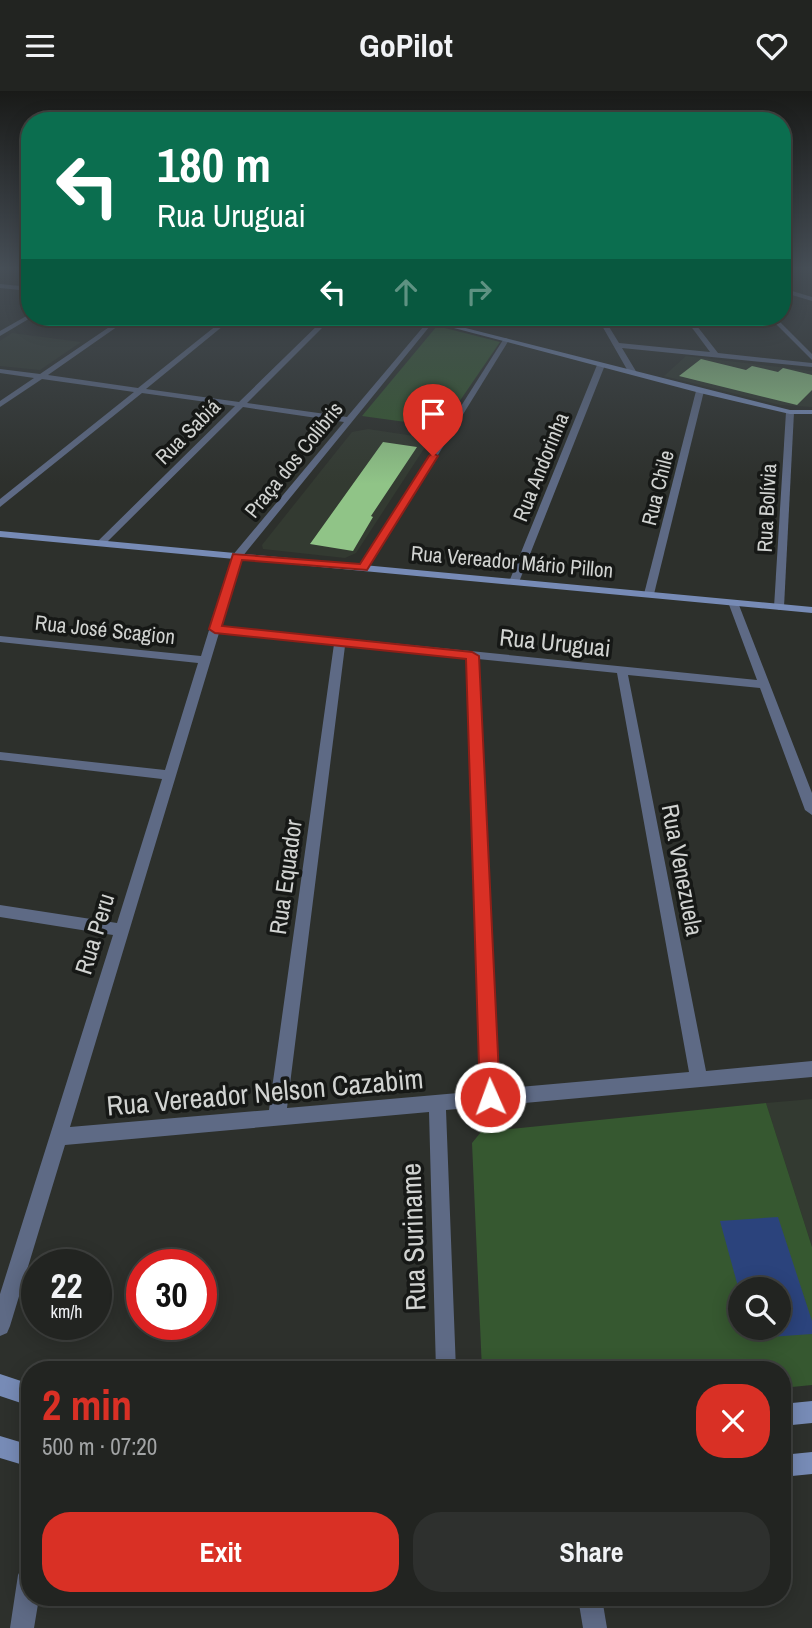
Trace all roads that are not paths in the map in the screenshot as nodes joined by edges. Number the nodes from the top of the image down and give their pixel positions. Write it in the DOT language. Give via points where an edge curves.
graph roads {
  1 [pos="506,340"];
  2 [pos="94,341"];
  3 [pos="202,341"];
  4 [pos="306,341"];
  5 [pos="415,341"];
  6 [pos="509,341"];
  7 [pos="614,341"];
  8 [pos="705,341"];
  9 [pos="795,341"];
  10 [pos="616,345"];
  11 [pos="716,355"];
  12 [pos="812,358"];
  13 [pos="601,365"];
  14 [pos="812,365"];
  15 [pos="0,371"];
  16 [pos="633,373"];
  17 [pos="41,377"];
  18 [pos="140,391"];
  19 [pos="700,391"];
  20 [pos="0,405"];
  21 [pos="241,405"];
  22 [pos="790,412"];
  23 [pos="812,412"];
  24 [pos="349,420"];
  25 [pos="0,504"];
  26 [pos="0,534"];
  27 [pos="100,544"];
  28 [pos="237,557"];
  29 [pos="363,568"];
  30 [pos="514,582"];
  31 [pos="649,594"];
  32 [pos="733,602"];
  33 [pos="779,607"];
  34 [pos="812,610"];
  35 [pos="215,629"];
  36 [pos="0,639"];
  37 [pos="340,642"];
  38 [pos="472,656"];
  39 [pos="205,660"];
  40 [pos="622,671"];
  41 [pos="765,685"];
  42 [pos="0,756"];
  43 [pos="170,775"];
  44 [pos="812,810"];
  45 [pos="0,911"];
  46 [pos="122,930"];
  47 [pos="812,1069"];
  48 [pos="699,1078"];
  49 [pos="490,1097"];
  50 [pos="437,1103"];
  51 [pos="277,1117"];
  52 [pos="58,1137"];
  53 [pos="0,1326"];
  54 [pos="446,1361"];
  55 [pos="2,1388"];
  56 [pos="21,1393"];
  57 [pos="812,1412"];
  58 [pos="791,1414"];
  59 [pos="0,1447"];
  60 [pos="21,1453"];
  61 [pos="812,1462"];
  62 [pos="791,1465"];
  63 [pos="25,1606"];
  64 [pos="591,1606"];
  65 [pos="22,1628"];
  66 [pos="595,1628"];
  1 -- 29 [label="street"];
  2 -- 17 [label="street"];
  3 -- 18 [label="street"];
  4 -- 21 [label="street, Rua Sabiá"];
  5 -- 24 [label="street, Praça dos Colibris"];
  6 -- 13 [label="street"];
  7 -- 10 [label="street"];
  8 -- 11 [label="street"];
  9 -- 12 [label="street"];
  10 -- 11 [label="street"];
  10 -- 16 [label="street"];
  11 -- 14 [label="street"];
  13 -- 16 [label="street"];
  13 -- 30 [label="street, Rua Andorinha"];
  15 -- 17 [label="street"];
  16 -- 19 [label="street"];
  17 -- 18 [label="street"];
  17 -- 20 [label="street"];
  18 -- 21 [label="street"];
  18 -- 25 [label="street"];
  19 -- 22 [label="street"];
  19 -- 31 [label="street, Rua Chile"];
  21 -- 24 [label="street"];
  21 -- 27 [label="street, Rua Sabiá"];
  22 -- 23 [label="street"];
  22 -- 33 [label="street, Rua Bolívia"];
  24 -- 28 [label="street, Praça dos Colibris"];
  26 -- 27 [label="street, Rua Vereador Mário Pillon"];
  27 -- 28 [label="street, Rua Vereador Mário Pillon"];
  28 -- 29 [label="street, Rua Vereador Mário Pillon"];
  28 -- 35 [label="street, Rua Peru"];
  29 -- 30 [label="street, Rua Vereador Mário Pillon"];
  30 -- 31 [label="street, Rua Vereador Mário Pillon"];
  31 -- 32 [label="street, Rua Vereador Mário Pillon"];
  32 -- 33 [label="street, Rua Vereador Mário Pillon"];
  32 -- 41 [label="street"];
  33 -- 34 [label="street, Rua Vereador Mário Pillon"];
  35 -- 37 [label="street, Rua Uruguai"];
  35 -- 39 [label="street, Rua Peru"];
  36 -- 39 [label="street, Rua José Scagion"];
  37 -- 38 [label="street, Rua Uruguai"];
  37 -- 51 [label="street, Rua Equador"];
  38 -- 40 [label="street, Rua Uruguai"];
  38 -- 49 [label="street"];
  39 -- 43 [label="street, Rua Peru"];
  40 -- 41 [label="street, Rua Uruguai"];
  40 -- 48 [label="street, Rua Venezuela"];
  41 -- 44 [label="street"];
  42 -- 43 [label="street"];
  43 -- 46 [label="street, Rua Peru"];
  45 -- 46 [label="street"];
  46 -- 52 [label="street, Rua Peru"];
  47 -- 48 [label="street, Rua Vereador Nelson Cazabim"];
  48 -- 49 [label="street, Rua Vereador Nelson Cazabim"];
  49 -- 50 [label="street, Rua Vereador Nelson Cazabim"];
  50 -- 51 [label="street, Rua Vereador Nelson Cazabim"];
  50 -- 54 [label="street, Rua Suriname"];
  51 -- 52 [label="street, Rua Vereador Nelson Cazabim"];
  52 -- 53 [label="street, Rua Peru"];
  55 -- 56 [label="street"];
  57 -- 58 [label="street"];
  59 -- 60 [label="street"];
  61 -- 62 [label="street"];
  63 -- 65 [label="street"];
  64 -- 66 [label="street"];
}
